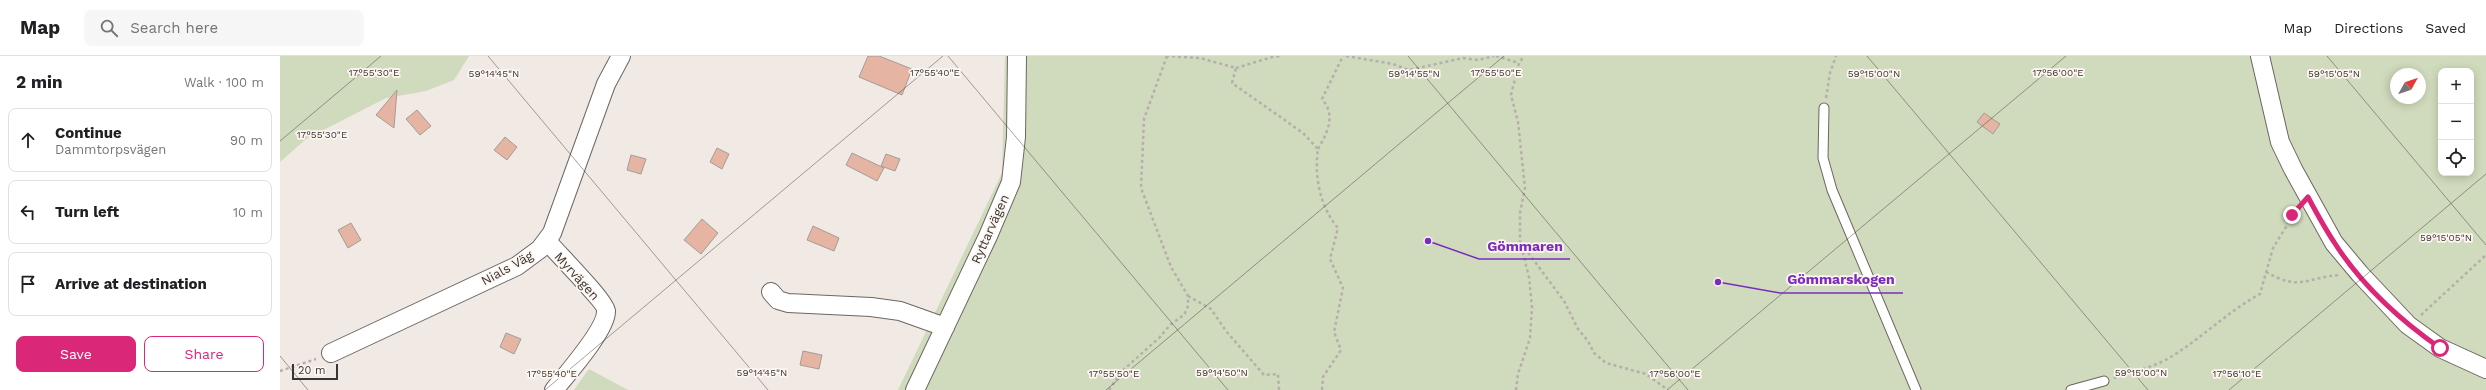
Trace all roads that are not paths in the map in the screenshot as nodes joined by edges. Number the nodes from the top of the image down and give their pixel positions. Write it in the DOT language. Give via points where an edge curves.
graph roads {
  1 [pos="621,56"];
  2 [pos="1017,56"];
  3 [pos="2260,56"];
  4 [pos="1824,108"];
  5 [pos="547,241"];
  6 [pos="771,292"];
  7 [pos="945,327"];
  8 [pos="331,353"];
  9 [pos="2486,369"];
  10 [pos="2104,381"];
  11 [pos="554,390"];
  12 [pos="915,390"];
  13 [pos="1916,390"];
  14 [pos="2071,390"];
  1 -- 5 [label="street, Nials Väg" via="606,84 556,225"];
  2 -- 7 [label="street, Ryttarvägen" via="1016,137 1011,182"];
  3 -- 9 [label="street" via="2280,142 2334,243 2408,325 2440,348"];
  4 -- 13 [label="lane" via="1823,158 1830,184"];
  5 -- 8 [label="street, Nials Väg" via="517,266"];
  5 -- 11 [label="street, Myrvägen" via="599,299 606,311 606,318 589,347"];
  6 -- 7 [label="street" via="778,300 788,303 900,311"];
  7 -- 12 [label="street, Ryttarvägen"];
  10 -- 14 [label="lane"];
}
